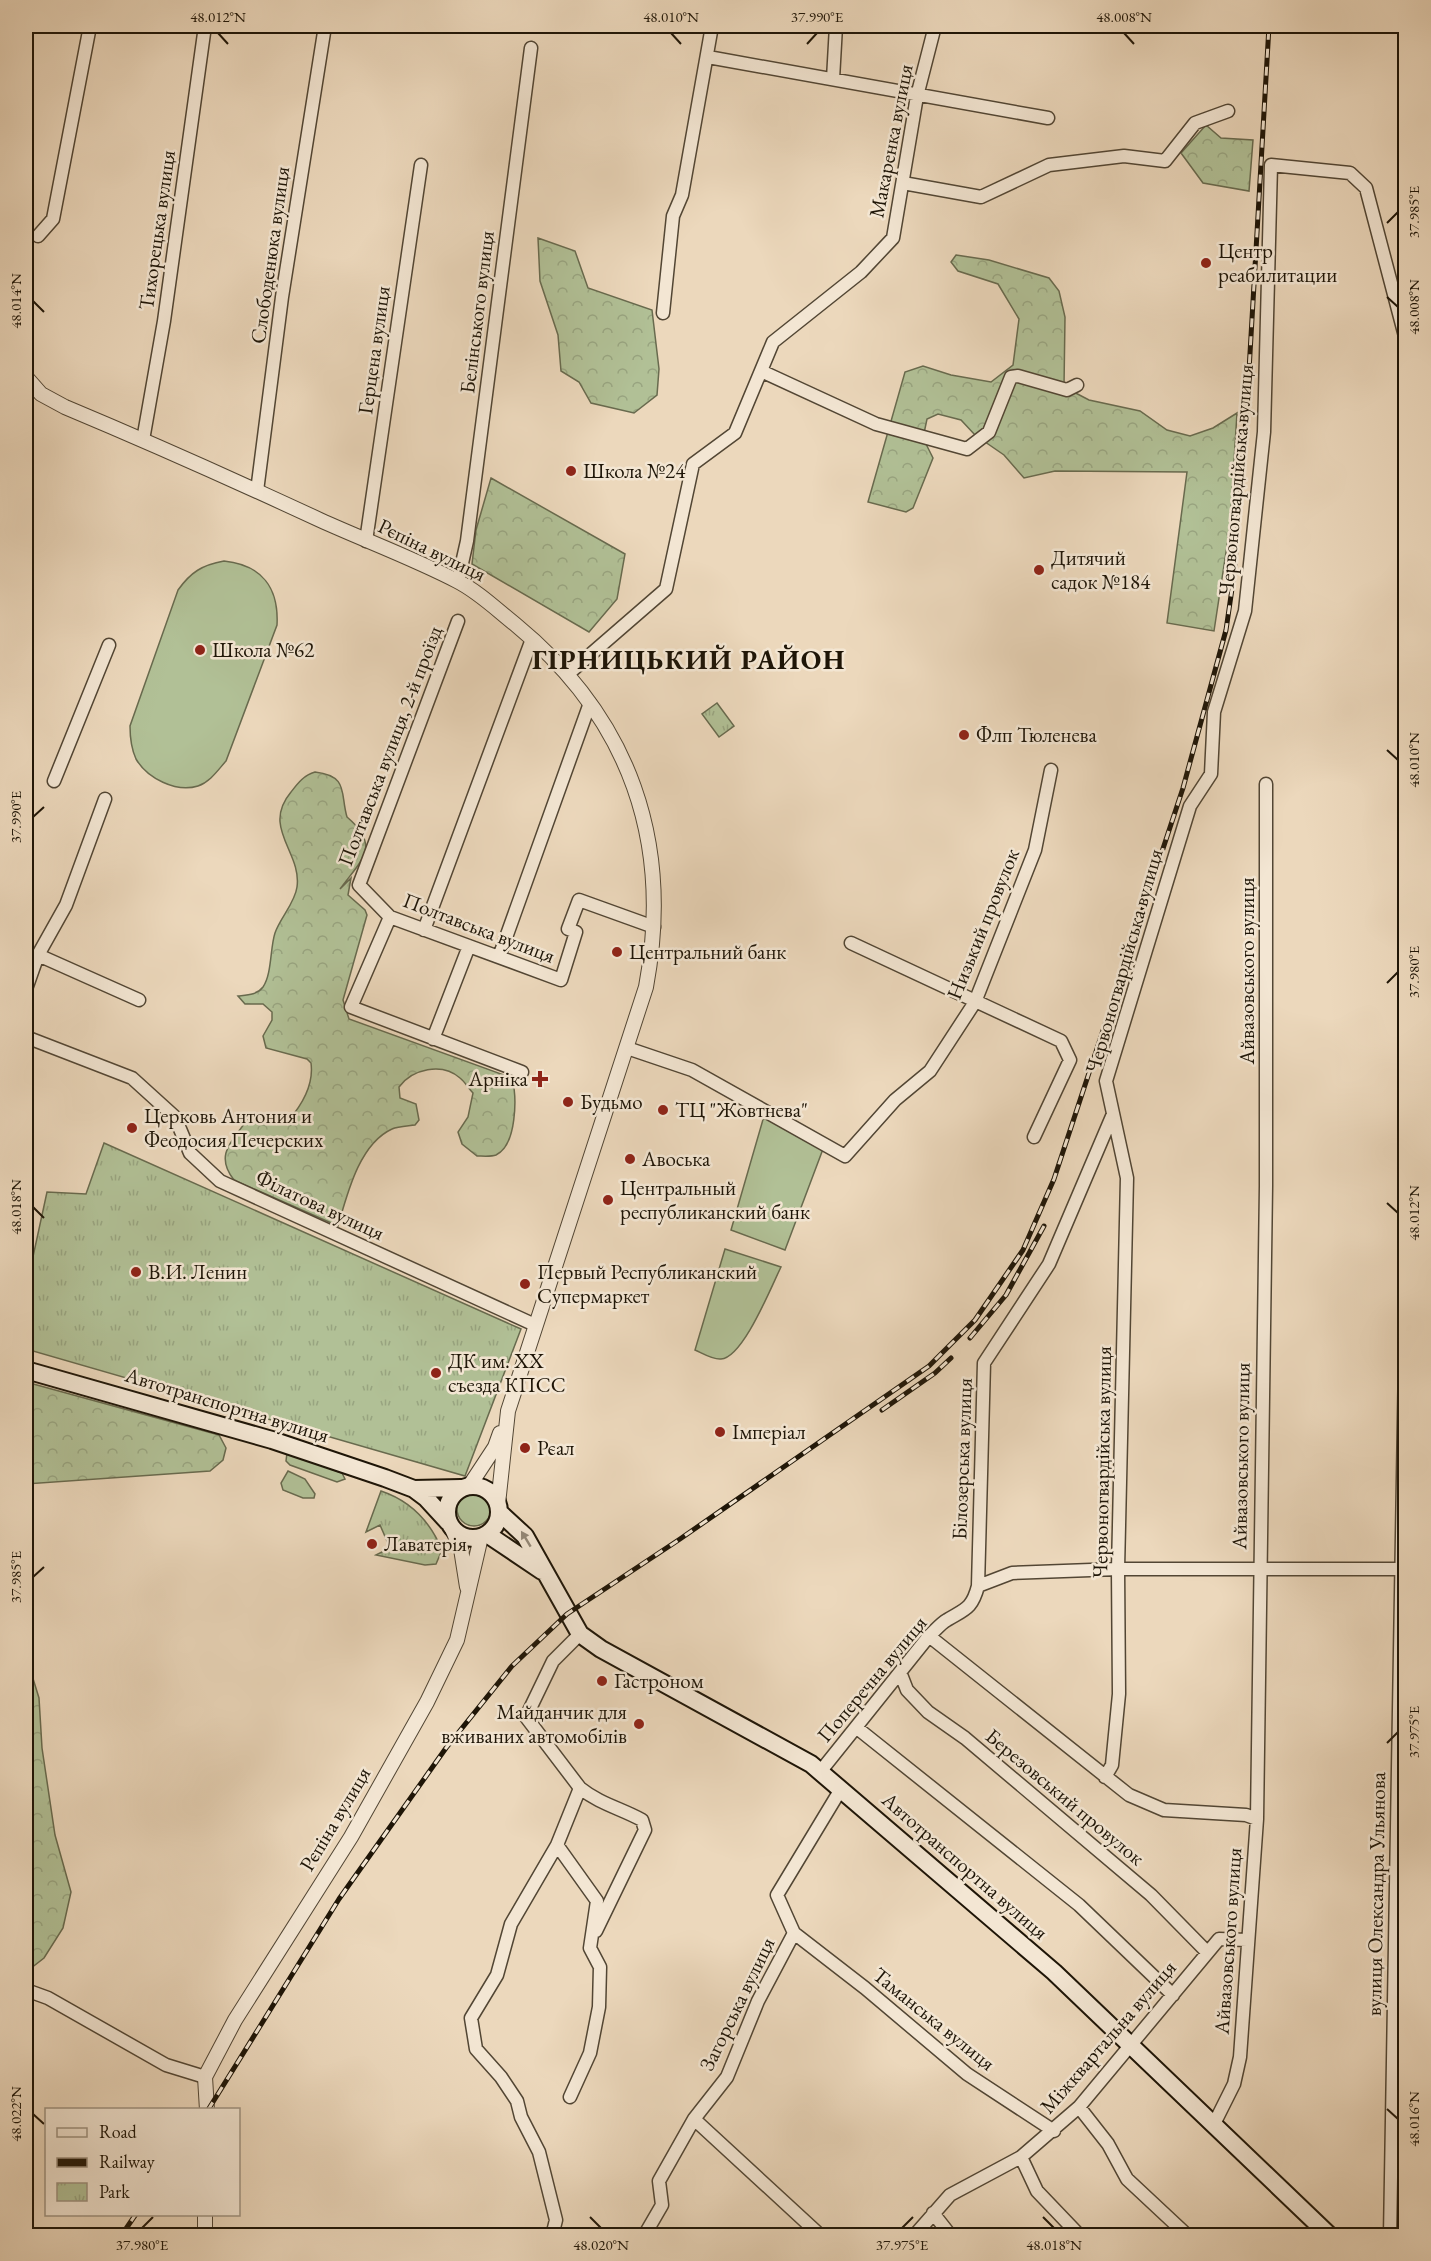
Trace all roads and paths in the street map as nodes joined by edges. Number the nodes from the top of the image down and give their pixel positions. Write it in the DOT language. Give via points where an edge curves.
graph roads {
  1 [pos="90,26"];
  2 [pos="205,26"];
  3 [pos="325,26"];
  4 [pos="712,26"];
  5 [pos="836,26"];
  6 [pos="935,26"];
  7 [pos="531,48"];
  8 [pos="708,57"];
  9 [pos="833,79"];
  10 [pos="917,96"];
  11 [pos="1228,111"];
  12 [pos="1048,118"];
  13 [pos="421,165"];
  14 [pos="903,183"];
  15 [pos="38,236"];
  16 [pos="663,313"];
  17 [pos="1406,340"];
  18 [pos="761,371"];
  19 [pos="26,377"];
  20 [pos="1077,385"];
  21 [pos="143,440"];
  22 [pos="257,491"];
  23 [pos="366,541"];
  24 [pos="458,581"];
  25 [pos="458,621"];
  26 [pos="532,639"];
  27 [pos="110,645"];
  28 [pos="568,674"];
  29 [pos="590,703"];
  30 [pos="1051,770"];
  31 [pos="54,781"];
  32 [pos="1266,784"];
  33 [pos="105,799"];
  34 [pos="359,885"];
  35 [pos="390,917"];
  36 [pos="654,927"];
  37 [pos="424,930"];
  38 [pos="851,943"];
  39 [pos="469,946"];
  40 [pos="38,955"];
  41 [pos="499,957"];
  42 [pos="26,989"];
  43 [pos="139,1000"];
  44 [pos="976,1001"];
  45 [pos="26,1036"];
  46 [pos="433,1039"];
  47 [pos="627,1047"];
  48 [pos="522,1072"];
  49 [pos="1113,1114"];
  50 [pos="1034,1137"];
  51 [pos="1406,1302"];
  52 [pos="535,1325"];
  53 [pos="26,1370"];
  54 [pos="508,1411"];
  55 [pos="465,1487"];
  56 [pos="414,1489"];
  57 [pos="499,1508"];
  58 [pos="450,1526"];
  59 [pos="484,1535"];
  60 [pos="1118,1569"];
  61 [pos="1258,1569"];
  62 [pos="1403,1569"];
  63 [pos="546,1572"];
  64 [pos="978,1586"];
  65 [pos="467,1598"];
  66 [pos="580,1634"];
  67 [pos="929,1636"];
  68 [pos="900,1672"];
  69 [pos="857,1728"];
  70 [pos="820,1772"];
  71 [pos="1105,1778"];
  72 [pos="580,1788"];
  73 [pos="841,1789"];
  74 [pos="1257,1819"];
  75 [pos="557,1845"];
  76 [pos="794,1933"];
  77 [pos="1247,1940"];
  78 [pos="590,1948"];
  79 [pos="1207,1952"];
  80 [pos="26,1990"];
  81 [pos="1173,1995"];
  82 [pos="1133,2045"];
  83 [pos="1399,2052"];
  84 [pos="205,2077"];
  85 [pos="570,2097"];
  86 [pos="1079,2107"];
  87 [pos="207,2108"];
  88 [pos="694,2119"];
  89 [pos="1214,2124"];
  90 [pos="1054,2131"];
  91 [pos="1021,2157"];
  92 [pos="933,2213"];
  93 [pos="205,2216"];
  94 [pos="205,2235"];
  95 [pos="552,2235"];
  96 [pos="644,2235"];
  97 [pos="821,2235"];
  98 [pos="914,2235"];
  99 [pos="951,2235"];
  100 [pos="1080,2235"];
  101 [pos="1188,2235"];
  102 [pos="1330,2235"];
  103 [pos="1390,2235"];
  1 -- 15 [label="street" via="53,219"];
  2 -- 21 [label="street, Тихорецька вулиця" via="164,321"];
  3 -- 22 [label="street, Слободенюка вулиця" via="282,297"];
  4 -- 8 [label="street"];
  5 -- 9 [label="street"];
  6 -- 10 [label="street, Макаренка вулиця"];
  7 -- 24 [label="street, Белінського вулиця" via="467,541"];
  8 -- 9 [label="street"];
  8 -- 16 [label="street" via="682,195 672,216"];
  9 -- 10 [label="street"];
  10 -- 12 [label="street"];
  10 -- 14 [label="street, Макаренка вулиця"];
  11 -- 14 [label="street" via="1195,123 1165,160 1124,156 1049,165 981,198"];
  13 -- 23 [label="street, Герцена вулиця"];
  14 -- 18 [label="street, Макаренка вулиця" via="893,238 861,272 773,342"];
  17 -- 49 [label="street, Червоногвардійська вулиця" via="1366,188 1350,172 1271,165 1264,432 1245,611 1214,712 1211,774 1190,806 1106,1081"];
  18 -- 20 [label="street" via="876,424 967,449 989,432 1011,377 1067,390"];
  18 -- 28 [label="street, Макаренка вулиця" via="735,433 693,464 666,589"];
  19 -- 21 [label="street, Рєпіна вулиця" via="41,394"];
  21 -- 22 [label="street, Рєпіна вулиця"];
  22 -- 23 [label="street, Рєпіна вулиця"];
  23 -- 24 [label="street, Рєпіна вулиця"];
  24 -- 26 [label="street, Рєпіна вулиця"];
  25 -- 34 [label="street, Полтавська вулиця, 2-й проїзд"];
  26 -- 28 [label="street, Рєпіна вулиця"];
  26 -- 37 [label="street"];
  27 -- 31 [label="street"];
  28 -- 29 [label="street, Рєпіна вулиця"];
  29 -- 36 [label="street, Рєпіна вулиця" via="635,784 651,848"];
  29 -- 41 [label="street"];
  30 -- 44 [label="street, Низький провулок" via="1035,850"];
  32 -- 61 [label="street, Айвазовського вулиця" via="1266,1186"];
  33 -- 40 [label="street" via="66,905"];
  34 -- 35 [label="street, Полтавська вулиця"];
  35 -- 37 [label="street, Полтавська вулиця"];
  35 -- 46 [label="street" via="351,1007"];
  36 -- 41 [label="street, Полтавська вулиця" via="579,900 568,929 576,932 561,980"];
  36 -- 47 [label="street, Рєпіна вулиця" via="646,987"];
  37 -- 39 [label="street, Полтавська вулиця"];
  38 -- 44 [label="street"];
  39 -- 41 [label="street, Полтавська вулиця"];
  39 -- 46 [label="street"];
  40 -- 42 [label="street"];
  40 -- 43 [label="street"];
  44 -- 47 [label="street, Низький провулок" via="930,1071 895,1100 845,1156 692,1070"];
  44 -- 50 [label="street" via="1061,1041 1070,1060"];
  45 -- 52 [label="street, Філатова вулиця" via="132,1078 175,1117 190,1153 220,1181"];
  46 -- 48 [label="street"];
  47 -- 52 [label="street, Рєпіна вулиця"];
  49 -- 60 [label="street, Червоногвардійська вулиця" via="1127,1178"];
  49 -- 64 [label="street, Білозерська вулиця" via="1048,1264 984,1363"];
  51 -- 62 [label="street, вулиця Олександра Ульянова"];
  52 -- 54 [label="street, Рєпіна вулиця"];
  53 -- 56 [label="main road, Автотранспортна вулиця" via="272,1440"];
  54 -- 55 [label="street" via="495,1447"];
  54 -- 57 [label="street, Рєпіна вулиця"];
  55 -- 56 [label="main road"];
  55 -- 57 [label="main road" via="482,1487 492,1494"];
  55 -- 58 [label="main road" via="451,1496 446,1509"];
  56 -- 58 [label="main road"];
  57 -- 59 [label="main road" via="497,1523"];
  63 -- 57 [label="main road, Автотранспортна вулиця, one-way" via="525,1536"];
  58 -- 59 [label="main road" via="466,1538"];
  58 -- 65 [label="street" via="461,1549"];
  59 -- 63 [label="main road"];
  59 -- 65 [label="street, Рєпіна вулиця"];
  60 -- 61 [label="street"];
  60 -- 64 [label="street" via="1012,1573"];
  60 -- 71 [label="street, Червоногвардійська вулиця" via="1119,1694 1112,1765"];
  61 -- 62 [label="street"];
  61 -- 74 [label="street, Айвазовського вулиця"];
  62 -- 83 [label="street, вулиця Олександра Ульянова"];
  63 -- 66 [label="main road, Автотранспортна вулиця"];
  64 -- 67 [label="street, Поперечна вулиця" via="975,1600 962,1614 946,1620"];
  65 -- 84 [label="street, Рєпіна вулиця" via="457,1640 427,1702 351,1837 235,2020"];
  66 -- 70 [label="main road, Автотранспортна вулиця"];
  66 -- 72 [label="street" via="553,1661 526,1717"];
  67 -- 68 [label="street, Поперечна вулиця"];
  67 -- 71 [label="street"];
  68 -- 69 [label="street, Поперечна вулиця"];
  68 -- 79 [label="street, Березовський провулок" via="907,1690 928,1712 965,1738 1151,1895"];
  69 -- 70 [label="street, Поперечна вулиця"];
  69 -- 81 [label="street" via="1079,1905"];
  70 -- 73 [label="main road, Автотранспортна вулиця"];
  71 -- 74 [label="street" via="1129,1795 1164,1810"];
  72 -- 75 [label="street"];
  72 -- 78 [label="street" via="596,1801 642,1820 645,1830"];
  73 -- 76 [label="street, Загорська вулиця" via="777,1895"];
  73 -- 82 [label="main road, Автотранспортна вулиця"];
  74 -- 77 [label="street, Айвазовського вулиця"];
  75 -- 78 [label="street" via="597,1901"];
  75 -- 95 [label="street" via="512,1924 497,1975 471,2018 476,2049 517,2101 539,2152 556,2220"];
  76 -- 88 [label="street, Загорська вулиця" via="758,2001 727,2077"];
  76 -- 90 [label="street, Таманська вулиця" via="967,2074"];
  77 -- 79 [label="street, Міжквартальна вулиця" via="1219,1939"];
  77 -- 89 [label="street, Айвазовського вулиця" via="1240,2057 1234,2084"];
  78 -- 85 [label="street" via="600,1967 599,2007 590,2053"];
  79 -- 81 [label="street, Міжквартальна вулиця"];
  80 -- 84 [label="street" via="48,1998 166,2065"];
  81 -- 82 [label="street, Міжквартальна вулиця"];
  82 -- 86 [label="street, Міжквартальна вулиця"];
  82 -- 89 [label="main road, Автотранспортна вулиця"];
  83 -- 103 [label="street, вулиця Олександра Ульянова"];
  84 -- 87 [label="street"];
  86 -- 90 [label="street, Міжквартальна вулиця"];
  86 -- 101 [label="street" via="1108,2144 1127,2179"];
  88 -- 96 [label="street, Загорська вулиця" via="659,2181 662,2205"];
  88 -- 97 [label="street"];
  89 -- 102 [label="main road, Автотранспортна вулиця"];
  90 -- 91 [label="street, Міжквартальна вулиця"];
  91 -- 92 [label="street, Міжквартальна вулиця" via="950,2195"];
  91 -- 100 [label="street" via="1037,2191"];
  92 -- 98 [label="street, Міжквартальна вулиця"];
  92 -- 99 [label="street"];
  93 -- 94 [label="street"];
}
